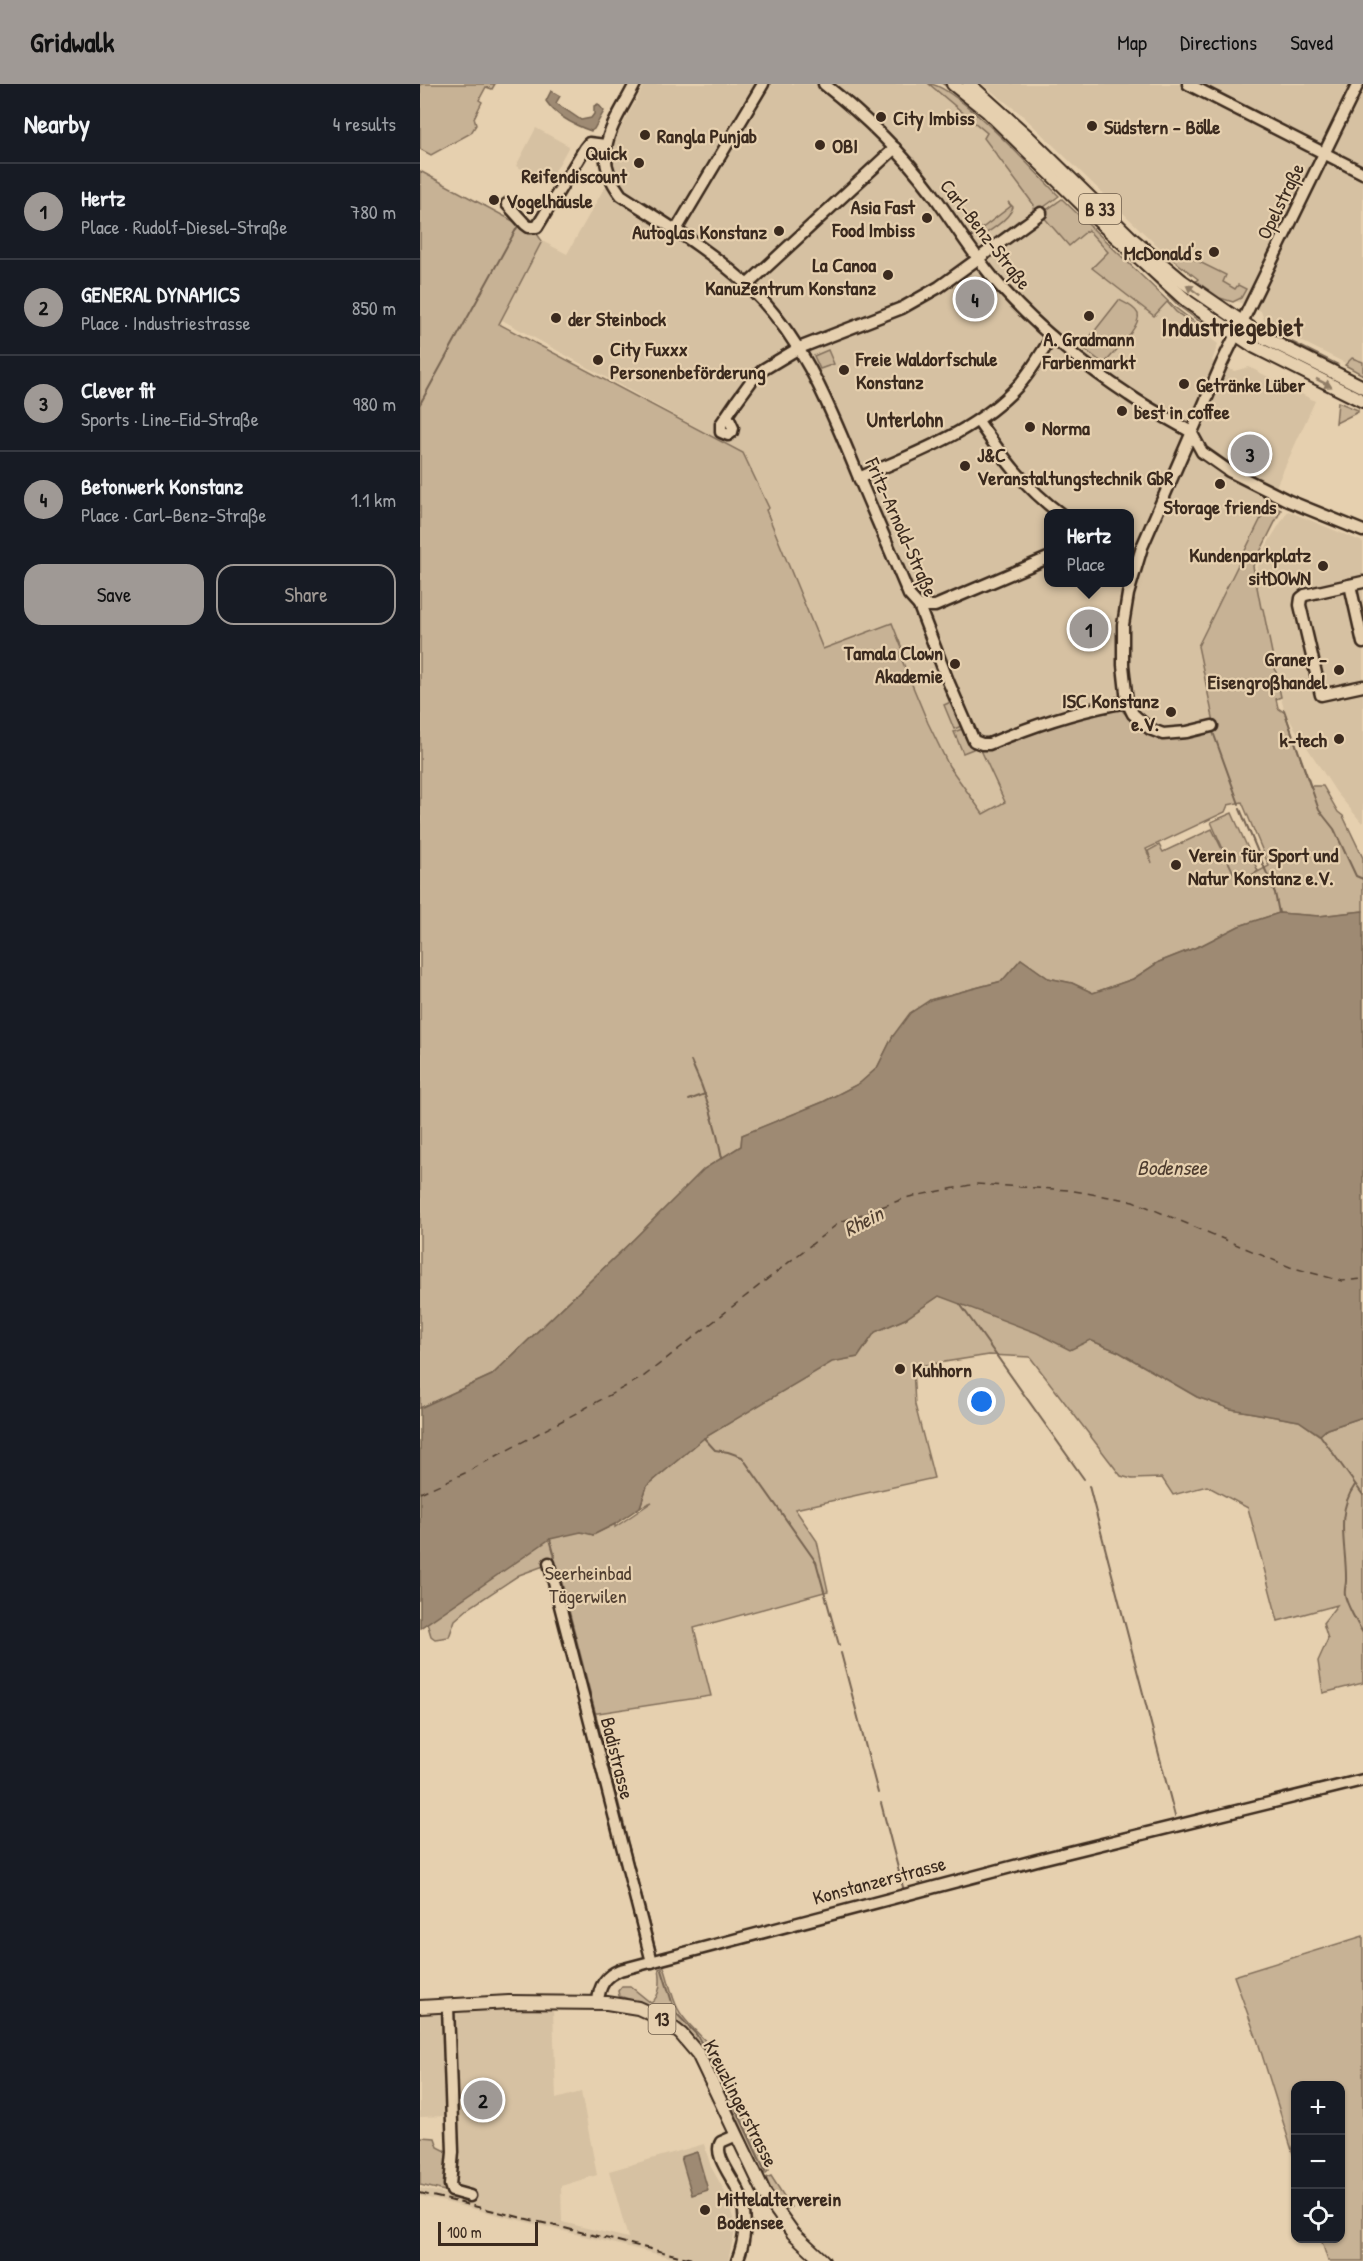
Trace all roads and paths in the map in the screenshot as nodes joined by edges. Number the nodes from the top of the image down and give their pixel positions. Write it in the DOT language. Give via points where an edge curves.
graph roads {
  1 [pos="635,84"];
  2 [pos="763,84"];
  3 [pos="824,84"];
  4 [pos="953,84"];
  5 [pos="969,84"];
  6 [pos="1190,84"];
  7 [pos="1358,84"];
  8 [pos="605,145"];
  9 [pos="895,148"];
  10 [pos="1324,154"];
  11 [pos="1363,173"];
  12 [pos="507,204"];
  13 [pos="1041,213"];
  14 [pos="676,230"];
  15 [pos="979,259"];
  16 [pos="747,285"];
  17 [pos="1241,323"];
  18 [pos="1236,335"];
  19 [pos="1052,337"];
  20 [pos="799,348"];
  21 [pos="1363,387"];
  22 [pos="1363,401"];
  23 [pos="727,415"];
  24 [pos="978,421"];
  25 [pos="1191,432"];
  26 [pos="1202,452"];
  27 [pos="1181,458"];
  28 [pos="859,478"];
  29 [pos="1056,509"];
  30 [pos="1363,531"];
  31 [pos="1134,544"];
  32 [pos="1142,547"];
  33 [pos="1044,560"];
  34 [pos="1134,574"];
  35 [pos="1363,582"];
  36 [pos="1350,585"];
  37 [pos="1130,587"];
  38 [pos="919,606"];
  39 [pos="1363,643"];
  40 [pos="1363,686"];
  41 [pos="1127,702"];
  42 [pos="1212,726"];
  43 [pos="549,1563"];
  44 [pos="1363,1780"];
  45 [pos="652,1962"];
  46 [pos="598,2002"];
  47 [pos="448,2006"];
  48 [pos="420,2007"];
  49 [pos="737,2135"];
  50 [pos="471,2196"];
  51 [pos="737,2261"];
  52 [pos="823,2261"];
  1 -- 8 [label="street"];
  2 -- 14 [label="street"];
  3 -- 9 [label="street, Carl-Benz-Straße"];
  4 -- 18 [label="main road, B 33" via="999,123 1158,277"];
  17 -- 5 [label="main road, B 33, one-way" via="1132,239"];
  6 -- 10 [label="street"];
  7 -- 10 [label="street, Opelstraße"];
  8 -- 12 [label="street" via="589,143 537,227 529,227"];
  8 -- 14 [label="street, Fritz-Arnold-Straße" via="608,173 621,195"];
  9 -- 15 [label="street, Carl-Benz-Straße"];
  9 -- 16 [label="street"];
  10 -- 11 [label="street"];
  10 -- 17 [label="street, Opelstraße"];
  13 -- 15 [label="street"];
  14 -- 16 [label="street, Fritz-Arnold-Straße"];
  15 -- 19 [label="street, Carl-Benz-Straße" via="999,285"];
  15 -- 20 [label="street" via="902,308"];
  16 -- 20 [label="street, Fritz-Arnold-Straße" via="765,302"];
  17 -- 18 [label="street, Opelstraße"];
  17 -- 21 [label="main road, B 33"];
  18 -- 22 [label="main road, B 33, one-way"];
  18 -- 25 [label="street, Opelstraße"];
  19 -- 24 [label="street" via="1020,384"];
  19 -- 25 [label="street, Carl-Benz-Straße" via="1128,395"];
  20 -- 23 [label="street" via="755,377"];
  20 -- 28 [label="street, Fritz-Arnold-Straße" via="820,386"];
  24 -- 28 [label="street"];
  24 -- 29 [label="street" via="1025,484"];
  25 -- 26 [label="street"];
  25 -- 27 [label="street, Opelstraße"];
  26 -- 27 [label="street" via="1190,452"];
  26 -- 30 [label="street" via="1281,498"];
  27 -- 32 [label="street, Opelstraße"];
  28 -- 38 [label="street, Fritz-Arnold-Straße" via="909,595"];
  31 -- 32 [label="street"];
  32 -- 34 [label="street, Opelstraße"];
  33 -- 38 [label="street" via="935,606"];
  35 -- 36 [label="street"];
  36 -- 39 [label="street"];
  36 -- 40 [label="street" via="1305,595 1300,605 1321,694"];
  37 -- 41 [label="street, Opelstraße" via="1123,625"];
  38 -- 41 [label="street, Fritz-Arnold-Straße" via="975,741 989,744 1057,717"];
  41 -- 42 [label="street" via="1140,722 1163,734"];
  43 -- 45 [label="street, Badistrasse"];
  44 -- 45 [label="street, Konstanzerstrasse" via="1074,1850"];
  45 -- 46 [label="street, Konstanzerstrasse" via="607,1977"];
  46 -- 47 [label="main road, 13"];
  46 -- 49 [label="main road, Kreuzlingerstrasse / 13" via="649,2012 681,2034 704,2063"];
  47 -- 48 [label="main road, 13"];
  47 -- 50 [label="street" via="453,2152 450,2185 452,2191"];
  49 -- 51 [label="street" via="721,2142 718,2151 738,2188 744,2213"];
  49 -- 52 [label="main road, Kreuzlingerstrasse / 13" via="774,2209"];
}
